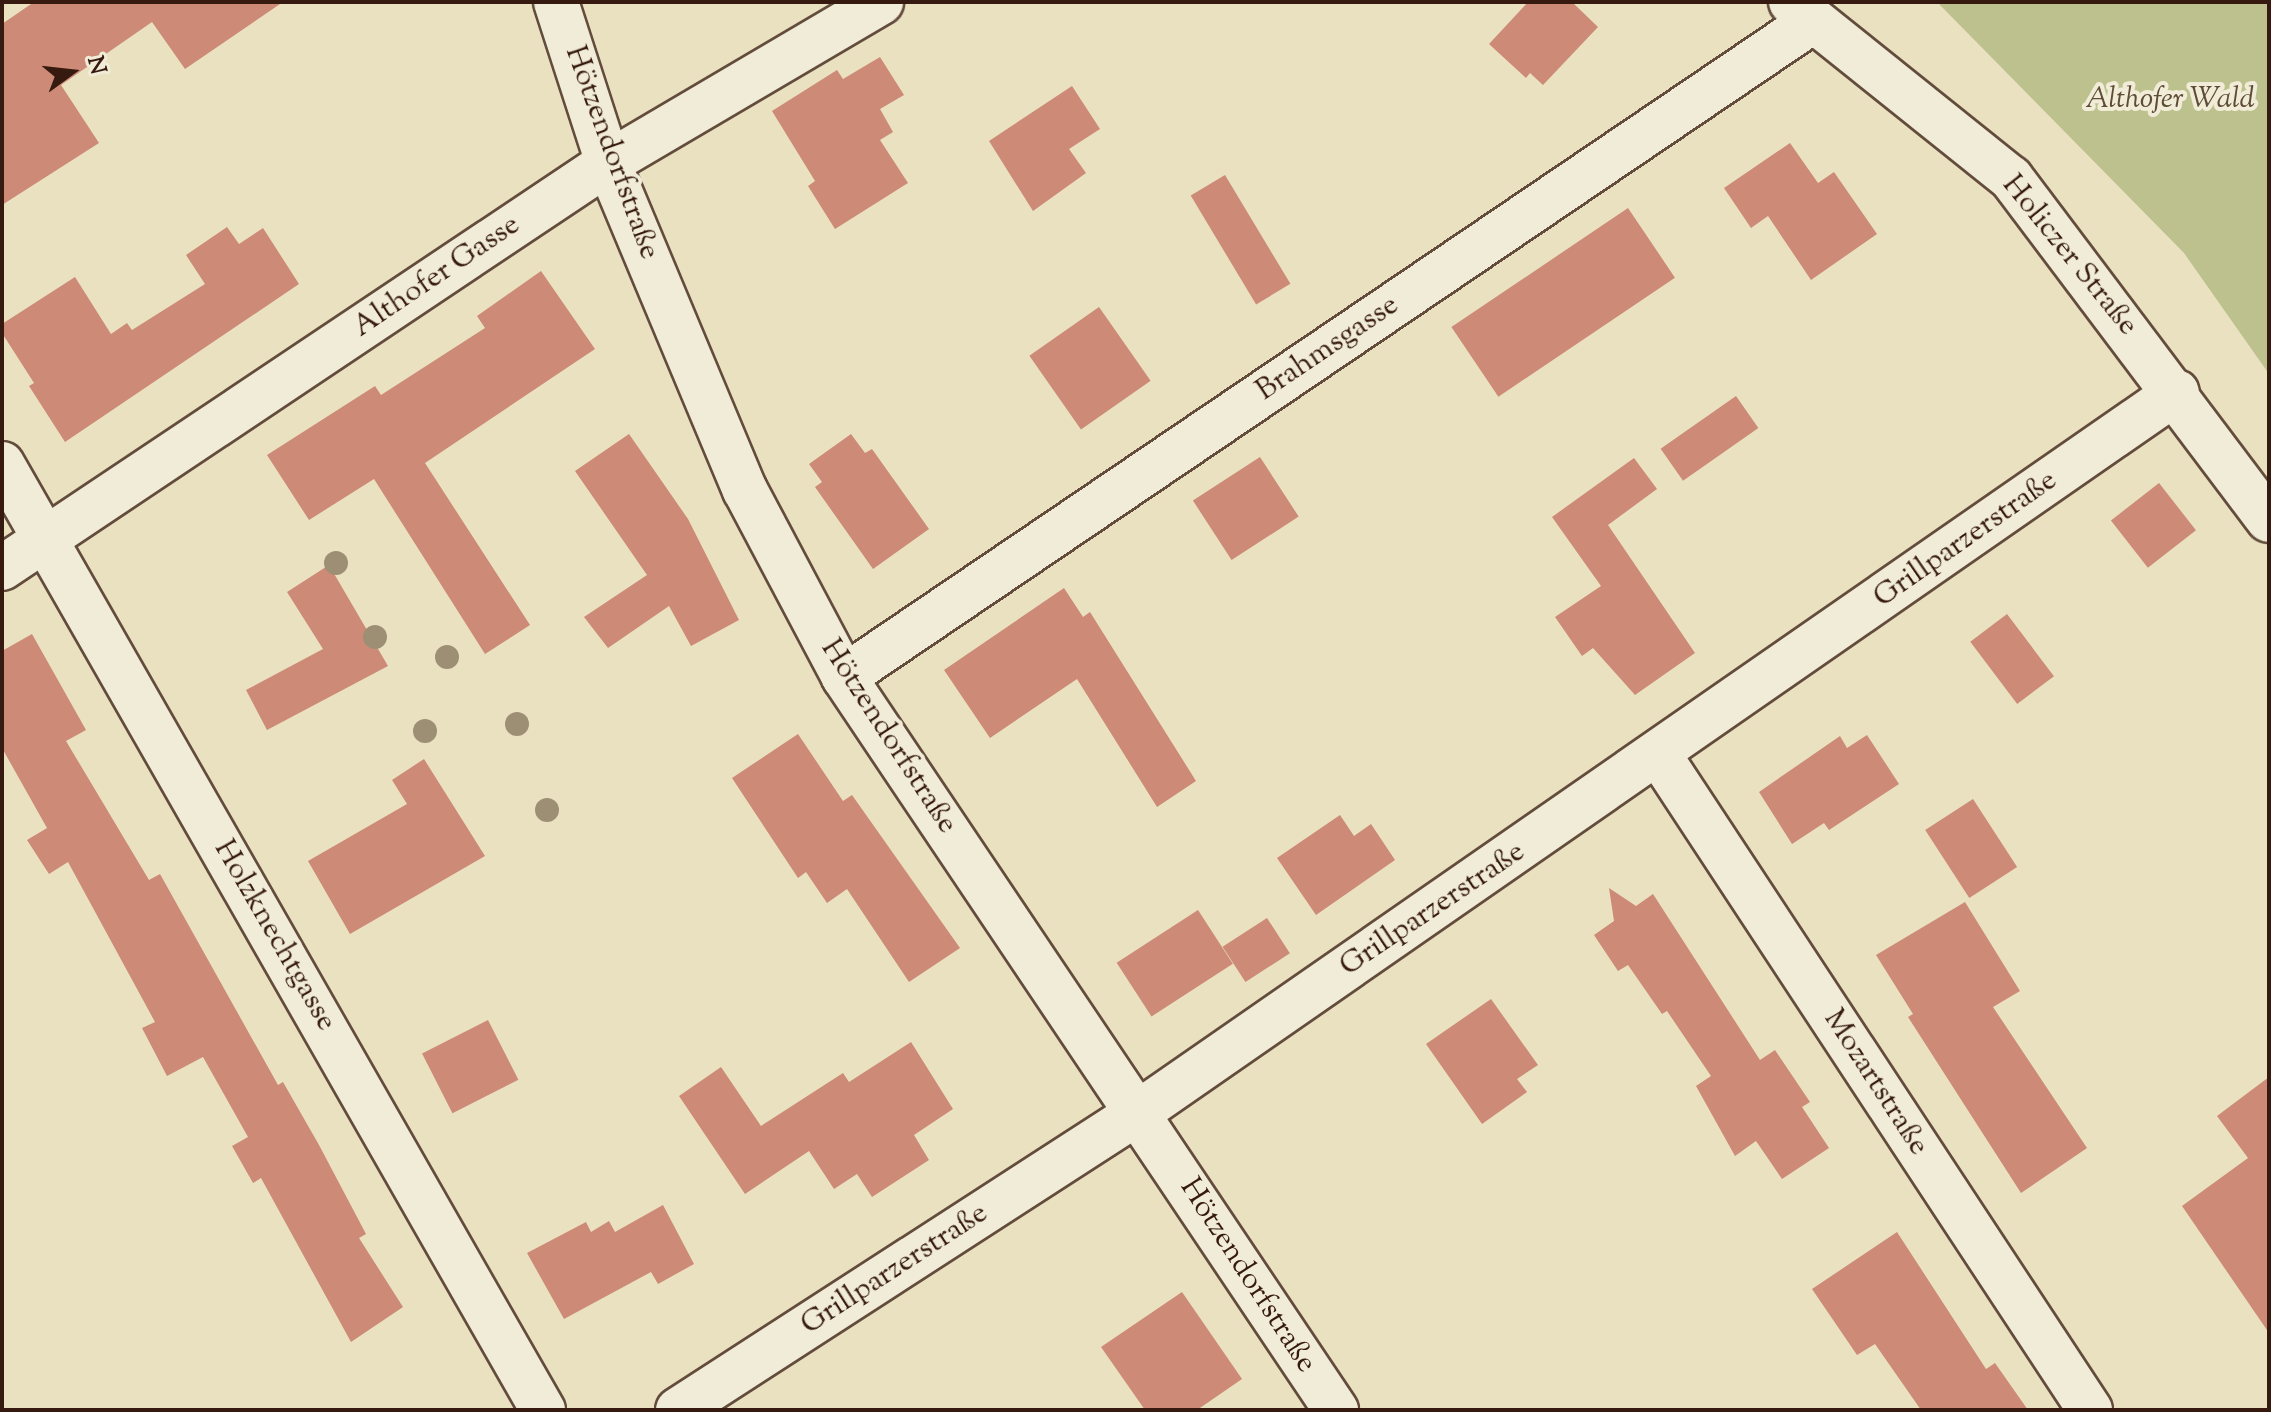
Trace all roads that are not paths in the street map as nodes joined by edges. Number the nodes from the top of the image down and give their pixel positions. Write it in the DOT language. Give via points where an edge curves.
graph roads {
  1 [pos="556,2"];
  2 [pos="881,2"];
  3 [pos="1802,12"];
  4 [pos="608,163"];
  5 [pos="2177,392"];
  6 [pos="2,464"];
  7 [pos="2269,520"];
  8 [pos="48,536"];
  9 [pos="2,568"];
  10 [pos="844,677"];
  11 [pos="1659,755"];
  12 [pos="1139,1112"];
  13 [pos="543,1410"];
  14 [pos="678,1410"];
  15 [pos="1336,1410"];
  16 [pos="2090,1410"];
  1 -- 4 [label="street, Hötzendorfstraße"];
  2 -- 4 [label="street, Althofer Gasse"];
  3 -- 5 [label="street, Holiczer Straße" via="2011,178"];
  3 -- 10 [label="street, Brahmsgasse"];
  4 -- 8 [label="street, Althofer Gasse"];
  4 -- 10 [label="street, Hötzendorfstraße" via="745,490"];
  5 -- 7 [label="street, Holiczer Straße"];
  5 -- 11 [label="street, Grillparzerstraße"];
  6 -- 8 [label="street, Holzknechtgasse"];
  8 -- 9 [label="street, Althofer Gasse"];
  8 -- 13 [label="street, Holzknechtgasse"];
  10 -- 12 [label="street, Hötzendorfstraße"];
  11 -- 12 [label="street, Grillparzerstraße"];
  11 -- 16 [label="street, Mozartstraße"];
  12 -- 14 [label="street, Grillparzerstraße"];
  12 -- 15 [label="street, Hötzendorfstraße"];
}
